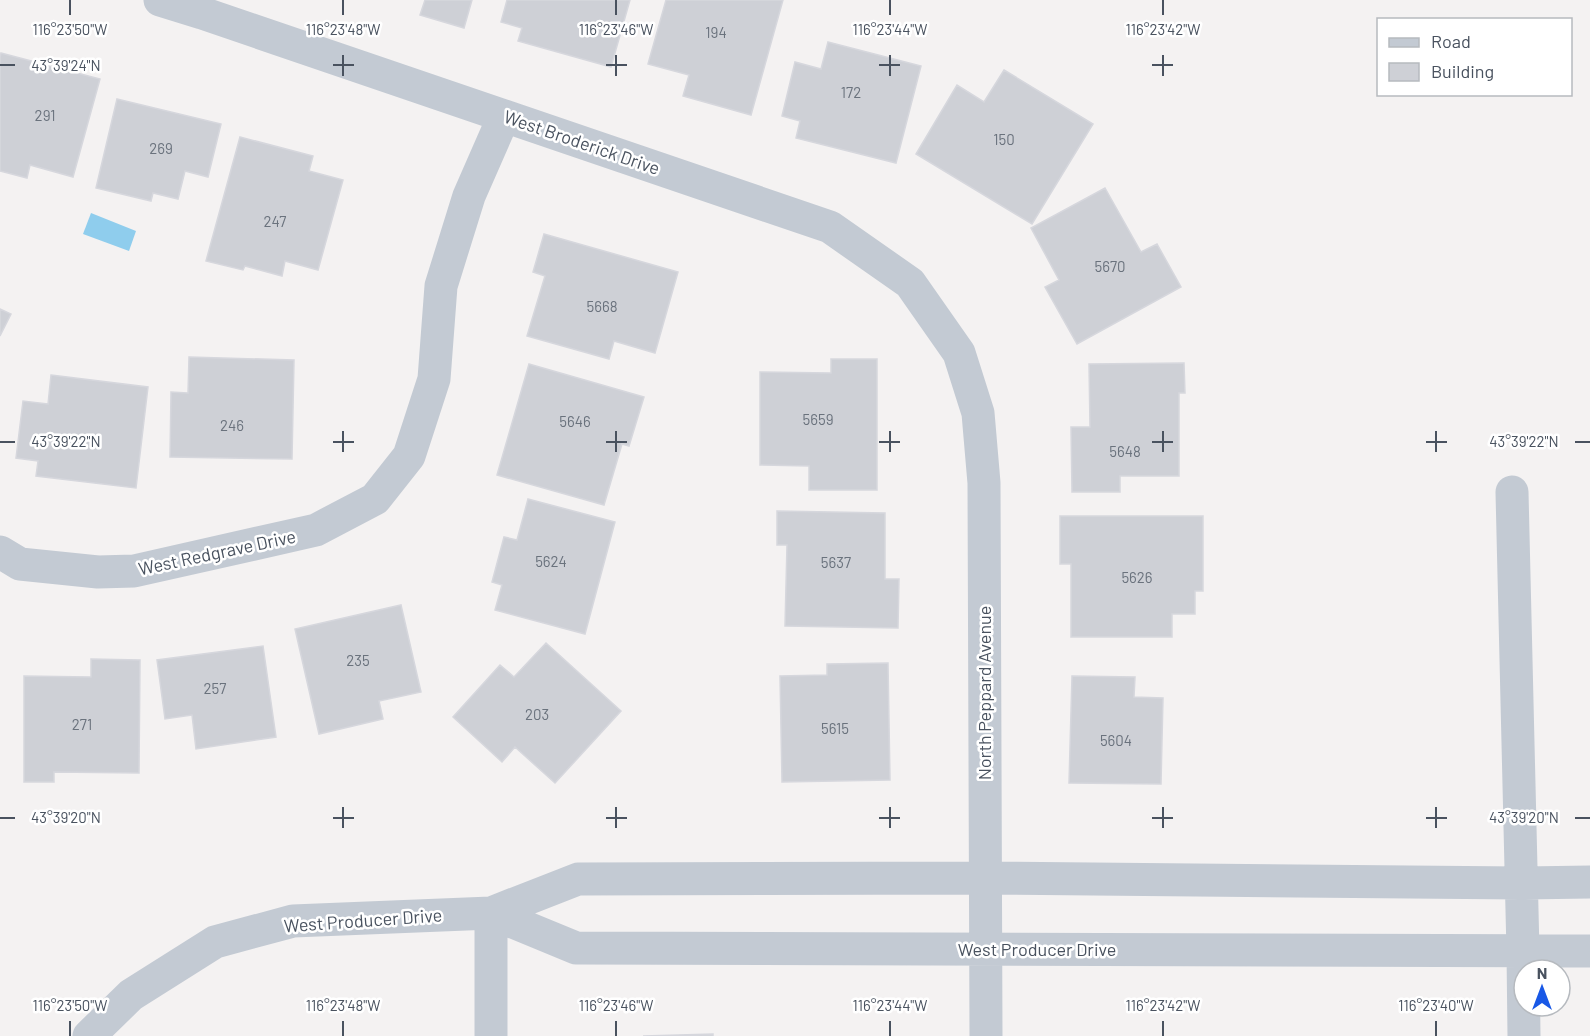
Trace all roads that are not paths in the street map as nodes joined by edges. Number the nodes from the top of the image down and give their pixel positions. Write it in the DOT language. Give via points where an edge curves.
graph roads {
  1 [pos="160,0"];
  2 [pos="504,116"];
  3 [pos="959,353"];
  4 [pos="1512,492"];
  5 [pos="0,552"];
  6 [pos="985,878"];
  7 [pos="1590,882"];
  8 [pos="1521,883"];
  9 [pos="490,913"];
  10 [pos="985,949"];
  11 [pos="1590,951"];
  12 [pos="1523,952"];
  13 [pos="89,1036"];
  14 [pos="491,1036"];
  15 [pos="986,1036"];
  16 [pos="1524,1036"];
  1 -- 2 [label="street, West Broderick Drive"];
  2 -- 3 [label="street, West Broderick Drive" via="830,227 910,283"];
  2 -- 5 [label="street, West Redgrave Drive" via="469,196 441,286 435,379 409,456 375,499 316,530 134,571 98,572 20,564"];
  3 -- 6 [label="street, North Peppard Avenue" via="978,412 984,483"];
  4 -- 8 [label="street"];
  6 -- 8 [label="street, West Producer Drive"];
  6 -- 9 [label="street, West Producer Drive" via="578,879"];
  6 -- 10 [label="street, North Peppard Avenue"];
  7 -- 8 [label="street, West Producer Drive"];
  8 -- 12 [label="street"];
  9 -- 10 [label="street, West Producer Drive" via="576,948"];
  9 -- 13 [label="street, West Producer Drive" via="293,921 215,942 130,995"];
  9 -- 14 [label="street"];
  10 -- 12 [label="street, West Producer Drive"];
  10 -- 15 [label="street, North Peppard Avenue"];
  11 -- 12 [label="street, West Producer Drive"];
  12 -- 16 [label="street"];
}
